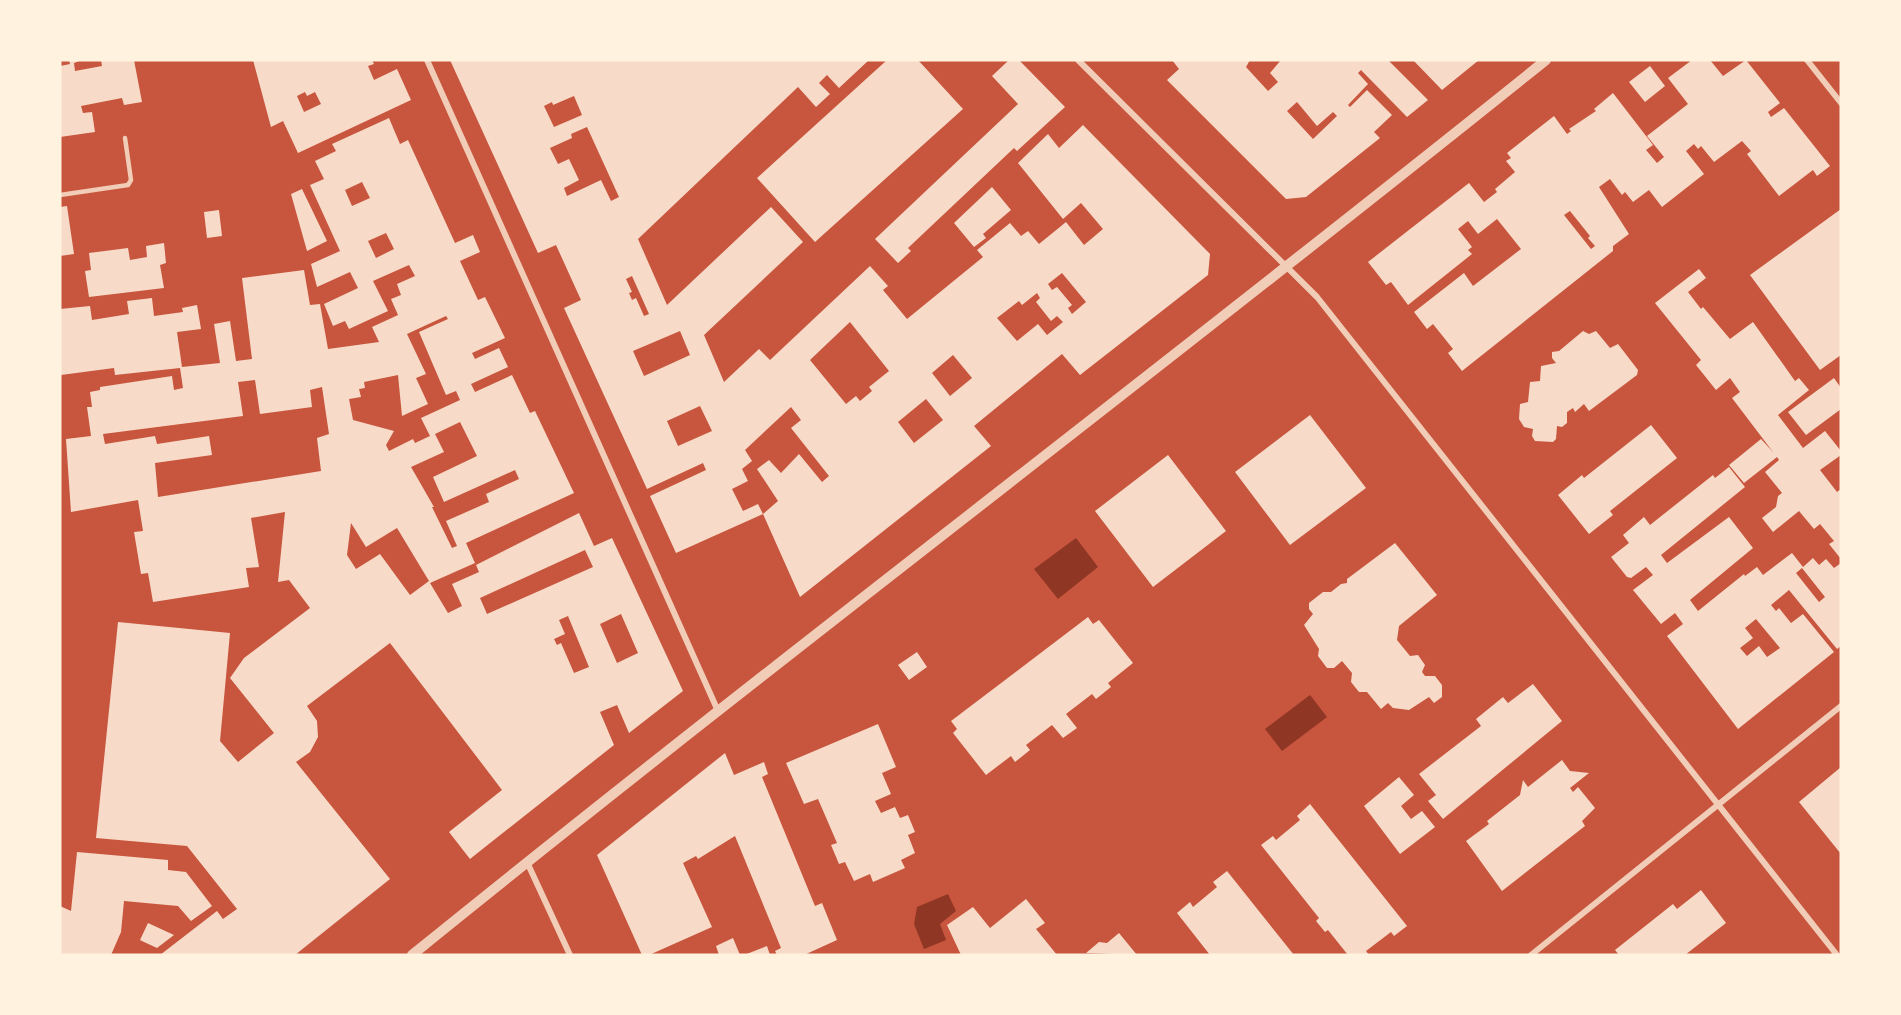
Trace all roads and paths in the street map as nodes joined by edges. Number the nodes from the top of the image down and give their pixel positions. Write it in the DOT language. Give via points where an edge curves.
graph roads {
  1 [pos="427,60"];
  2 [pos="1078,60"];
  3 [pos="1546,60"];
  4 [pos="1807,60"];
  5 [pos="1841,103"];
  6 [pos="125,138"];
  7 [pos="60,195"];
  8 [pos="1286,266"];
  9 [pos="1841,706"];
  10 [pos="718,711"];
  11 [pos="1719,803"];
  12 [pos="527,862"];
  13 [pos="412,955"];
  14 [pos="570,955"];
  15 [pos="1531,955"];
  16 [pos="1837,955"];
  1 -- 10 [label="street"];
  2 -- 8 [label="street"];
  3 -- 8 [label="street"];
  4 -- 5 [label="street"];
  6 -- 7 [label="lane" via="128,185"];
  8 -- 10 [label="street"];
  8 -- 11 [label="street" via="1362,351"];
  9 -- 11 [label="street"];
  10 -- 12 [label="street"];
  11 -- 15 [label="street"];
  11 -- 16 [label="street"];
  12 -- 13 [label="street"];
  12 -- 14 [label="street"];
}
